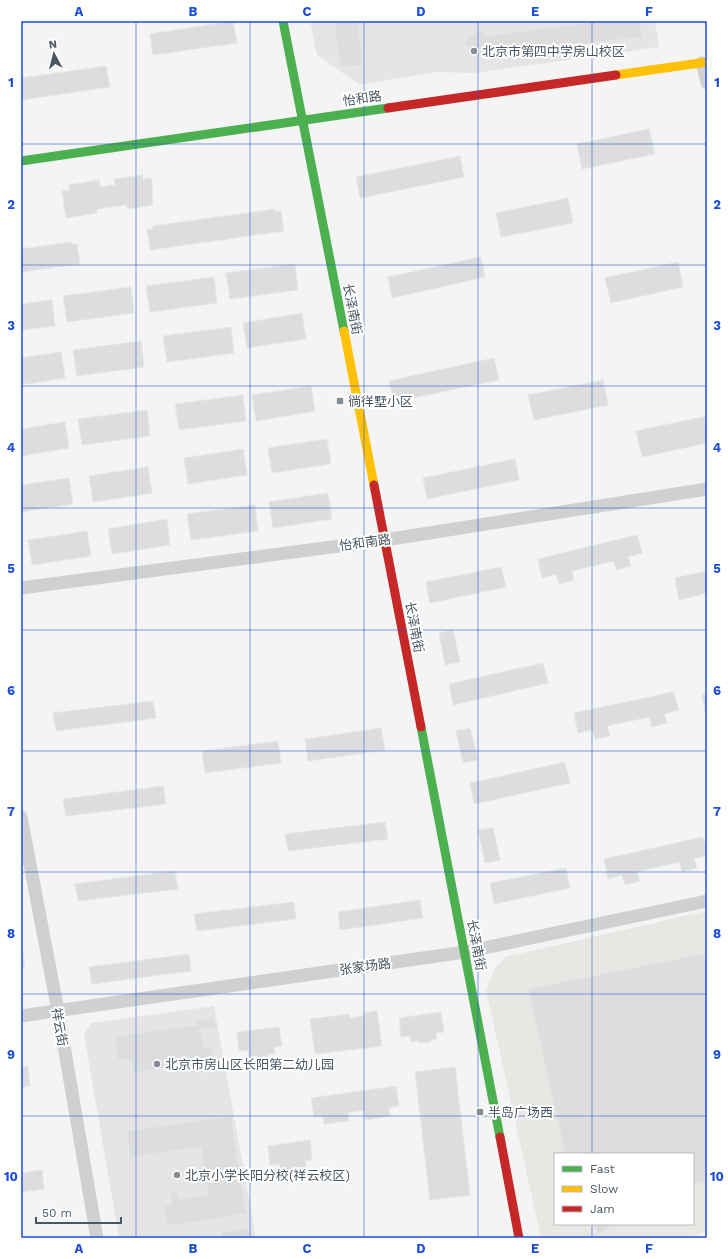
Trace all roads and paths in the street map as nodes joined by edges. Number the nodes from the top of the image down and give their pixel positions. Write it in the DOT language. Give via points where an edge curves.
graph roads {
  1 [pos="283,21"];
  2 [pos="705,63"];
  3 [pos="707,83"];
  4 [pos="303,120"];
  5 [pos="21,161"];
  6 [pos="707,488"];
  7 [pos="385,540"];
  8 [pos="21,588"];
  9 [pos="21,817"];
  10 [pos="707,901"];
  11 [pos="465,952"];
  12 [pos="58,1011"];
  13 [pos="21,1016"];
  14 [pos="97,1238"];
  15 [pos="519,1238"];
  1 -- 4 [label="street, 长泽南街"];
  2 -- 3 [label="street"];
  2 -- 4 [label="street, 怡和路"];
  4 -- 5 [label="street, 怡和路"];
  4 -- 7 [label="street, 长泽南街"];
  6 -- 7 [label="street, 怡和南路"];
  7 -- 8 [label="street, 怡和南路"];
  7 -- 11 [label="street, 长泽南街"];
  9 -- 12 [label="street, 祥云街"];
  10 -- 11 [label="street, 张家场路"];
  11 -- 12 [label="street, 张家场路"];
  11 -- 15 [label="street, 长泽南街"];
  12 -- 13 [label="street, 张家场路"];
  12 -- 14 [label="street, 祥云街"];
}
